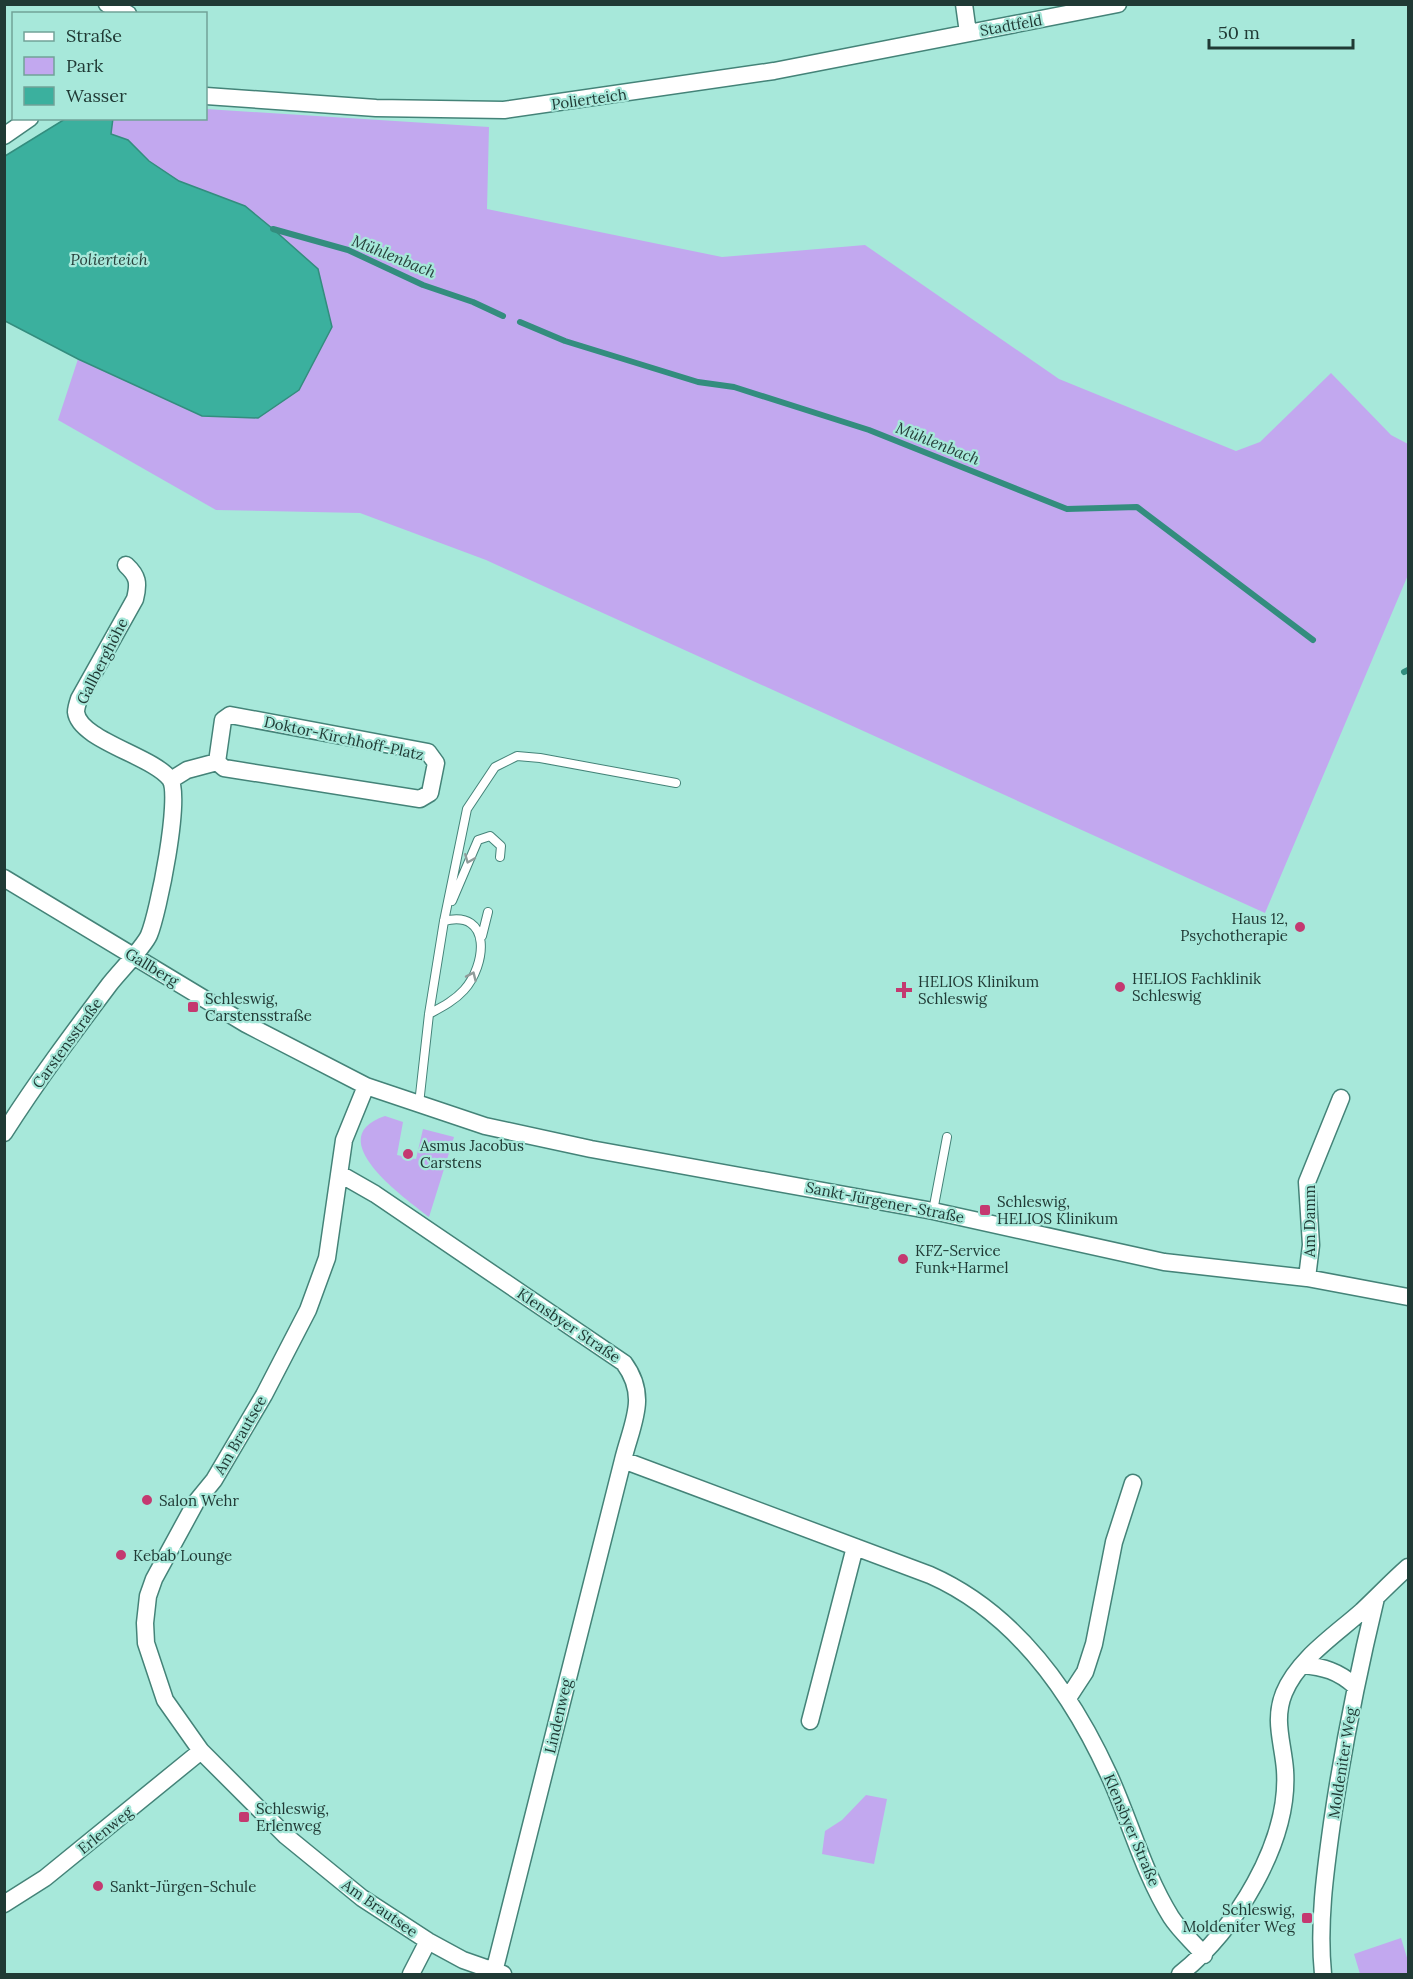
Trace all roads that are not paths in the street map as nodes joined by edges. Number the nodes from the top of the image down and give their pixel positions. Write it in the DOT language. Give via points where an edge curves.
graph roads {
  1 [pos="107,4"];
  2 [pos="964,4"];
  3 [pos="1118,4"];
  4 [pos="124,12"];
  5 [pos="968,33"];
  6 [pos="207,96"];
  7 [pos="27,120"];
  8 [pos="4,136"];
  9 [pos="126,565"];
  10 [pos="217,762"];
  11 [pos="171,780"];
  12 [pos="676,783"];
  13 [pos="500,857"];
  14 [pos="4,878"];
  15 [pos="488,912"];
  16 [pos="444,921"];
  17 [pos="481,940"];
  18 [pos="132,955"];
  19 [pos="429,1014"];
  20 [pos="366,1086"];
  21 [pos="1341,1098"];
  22 [pos="419,1104"];
  23 [pos="4,1133"];
  24 [pos="947,1137"];
  25 [pos="340,1174"];
  26 [pos="933,1211"];
  27 [pos="1307,1278"];
  28 [pos="1408,1297"];
  29 [pos="623,1460"];
  30 [pos="1133,1483"];
  31 [pos="855,1547"];
  32 [pos="1408,1567"];
  33 [pos="1376,1598"];
  34 [pos="1302,1665"];
  35 [pos="1355,1686"];
  36 [pos="1068,1698"];
  37 [pos="810,1721"];
  38 [pos="201,1751"];
  39 [pos="4,1905"];
  40 [pos="428,1941"];
  41 [pos="1204,1955"];
  42 [pos="499,1973"];
  43 [pos="411,1974"];
  44 [pos="1180,1974"];
  45 [pos="1323,1974"];
  1 -- 4 [label="street"];
  2 -- 5 [label="street, Stadtfeld"];
  3 -- 5 [label="street, Stadtfeld"];
  5 -- 6 [label="street, Polierteich" via="774,71 504,110 376,108"];
  7 -- 8 [label="street"];
  9 -- 11 [label="street, Gallberghöhe" via="136,574 135,598 79,699 76,712 83,726"];
  10 -- 10 [label="street, Doktor-Kirchhoff-Platz" via="224,768 420,799 430,793 436,763 428,752 230,715 223,720"];
  10 -- 11 [label="street" via="187,770"];
  11 -- 18 [label="street" via="173,816 159,898 148,937"];
  12 -- 16 [label="lane" via="540,758 517,756 495,767 467,809"];
  13 -- 16 [label="lane, one-way" via="501,846 490,836 478,840"];
  14 -- 18 [label="street, Gallberg"];
  15 -- 17 [label="lane"];
  16 -- 17 [label="lane" via="458,917 472,922"];
  16 -- 19 [label="lane"];
  19 -- 17 [label="lane, one-way" via="453,1001 472,980"];
  18 -- 20 [label="street, Gallberg" via="246,1024"];
  18 -- 23 [label="street, Carstensstraße" via="40,1077"];
  19 -- 22 [label="lane"];
  20 -- 22 [label="street, Sankt-Jürgener-Straße"];
  20 -- 25 [label="street, Am Brautsee" via="344,1140"];
  21 -- 27 [label="street, Am Damm" via="1307,1182 1311,1245"];
  22 -- 26 [label="street, Sankt-Jürgener-Straße" via="485,1126 579,1146"];
  24 -- 26 [label="lane"];
  25 -- 29 [label="street, Klensbyer Straße" via="624,1364 639,1395"];
  25 -- 38 [label="street, Am Brautsee" via="327,1258 308,1310 264,1395 182,1526 148,1596 146,1643 165,1700"];
  26 -- 27 [label="street, Sankt-Jürgener-Straße" via="1164,1262"];
  27 -- 28 [label="street, Sankt-Jürgener-Straße"];
  29 -- 31 [label="street, Klensbyer Straße"];
  29 -- 42 [label="street, Lindenweg"];
  30 -- 36 [label="street" via="1114,1542 1094,1644 1085,1672"];
  31 -- 36 [label="street, Klensbyer Straße" via="948,1583 996,1614 1037,1657"];
  31 -- 37 [label="street"];
  32 -- 33 [label="street"];
  33 -- 34 [label="street"];
  33 -- 35 [label="street, Moldeniter Weg"];
  34 -- 35 [label="street" via="1323,1666"];
  34 -- 41 [label="street" via="1284,1694 1277,1731 1285,1771 1279,1829 1238,1914"];
  35 -- 45 [label="street, Moldeniter Weg" via="1327,1856"];
  36 -- 41 [label="street, Klensbyer Straße" via="1108,1773 1172,1918"];
  38 -- 39 [label="street, Erlenweg" via="45,1878"];
  38 -- 40 [label="street, Am Brautsee" via="286,1836 362,1898"];
  40 -- 42 [label="street, Am Brautsee"];
  40 -- 43 [label="street"];
  41 -- 44 [label="street"];
}
